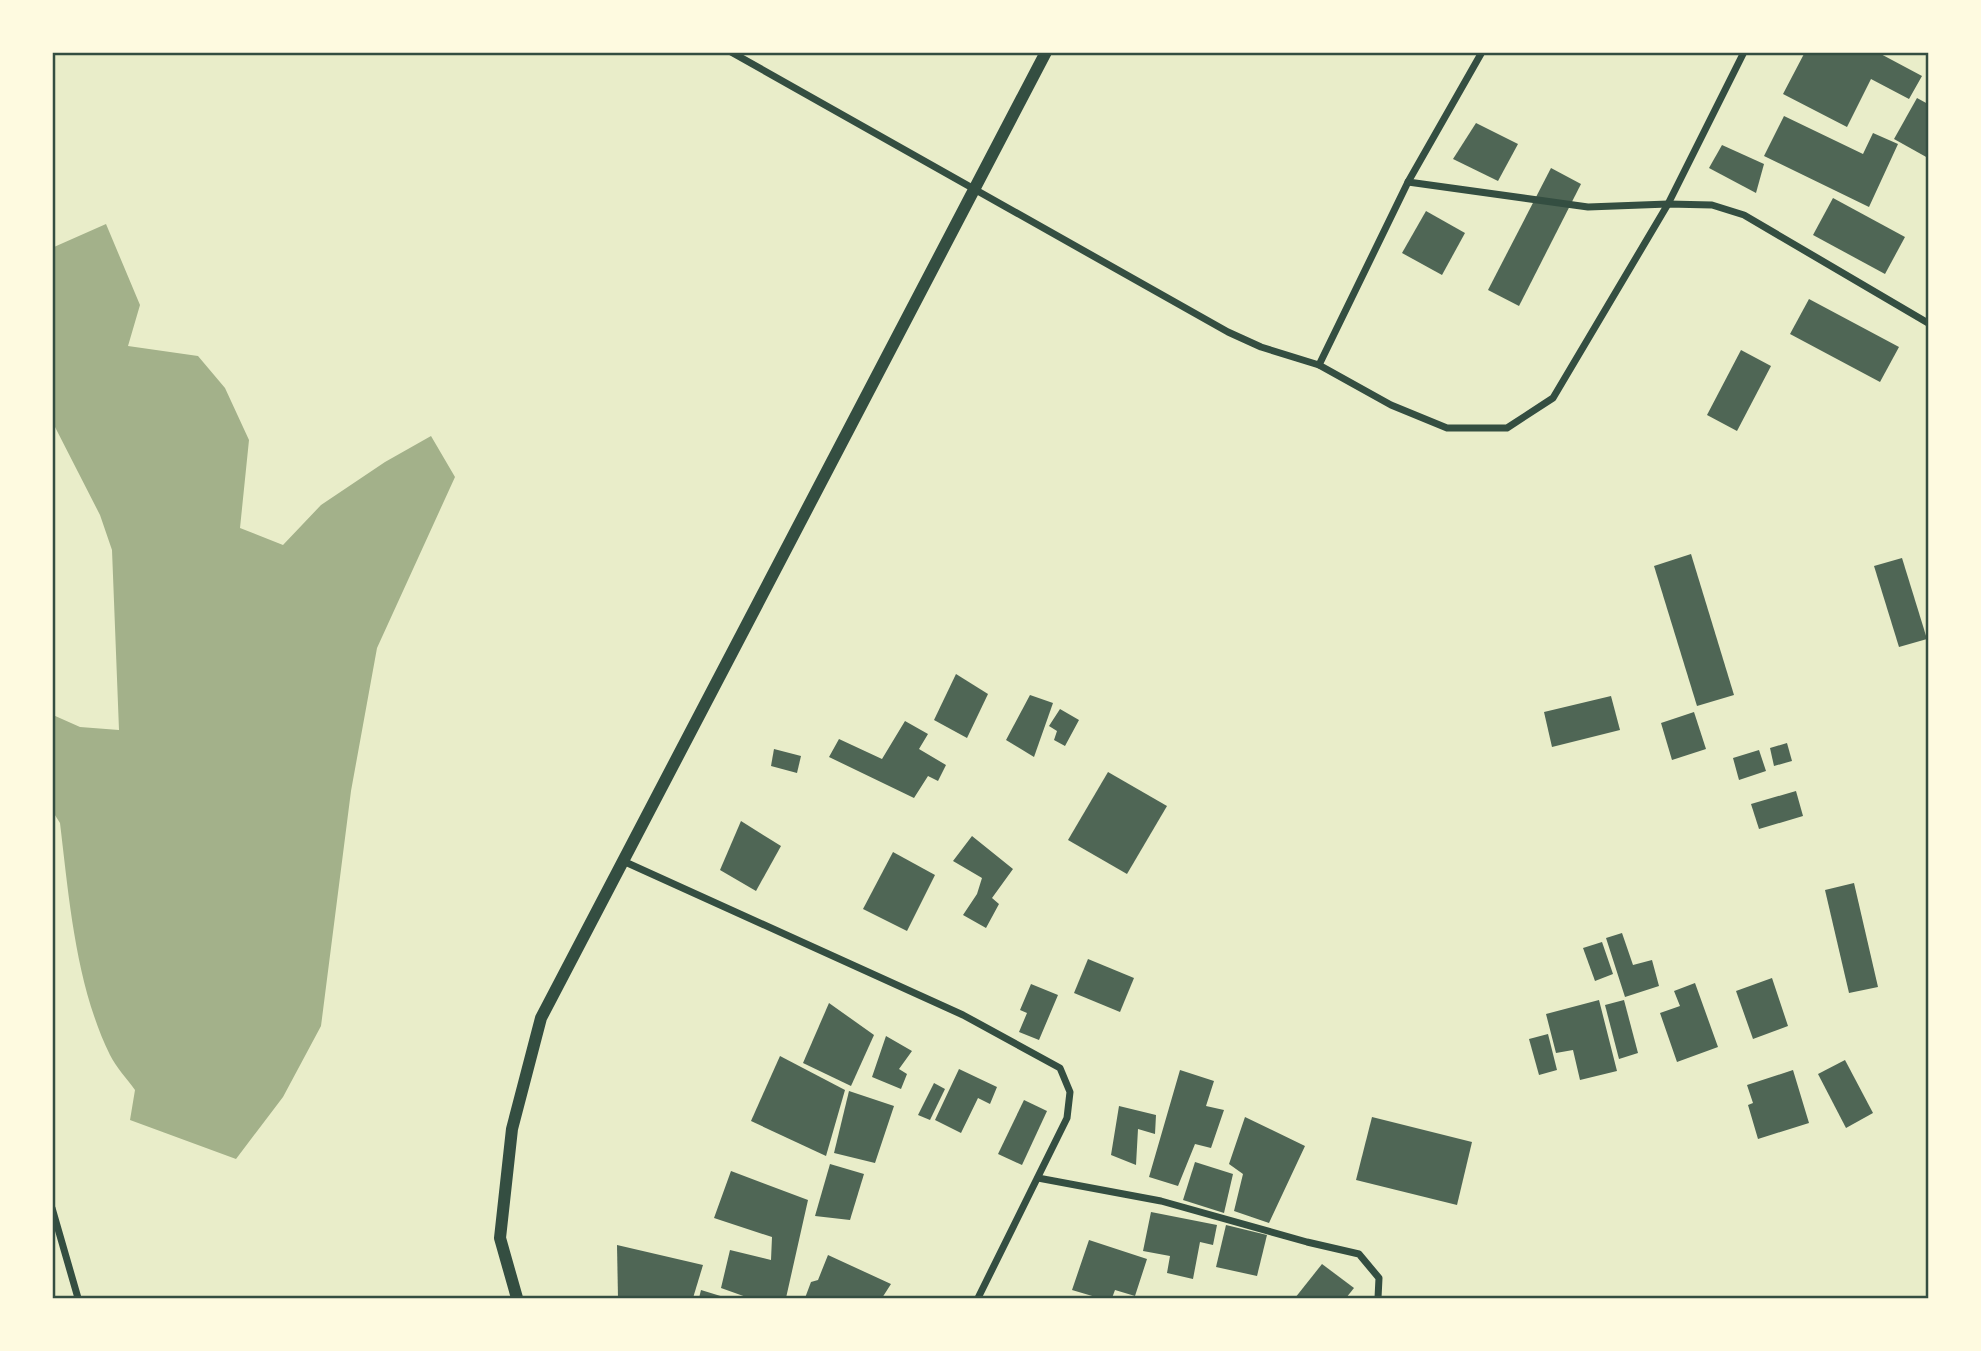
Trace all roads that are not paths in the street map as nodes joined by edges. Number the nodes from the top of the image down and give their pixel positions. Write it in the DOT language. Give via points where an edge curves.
graph roads {
  1 [pos="731,52"];
  2 [pos="1046,52"];
  3 [pos="1482,52"];
  4 [pos="1744,52"];
  5 [pos="1408,182"];
  6 [pos="975,188"];
  7 [pos="1668,204"];
  8 [pos="1928,323"];
  9 [pos="1319,365"];
  10 [pos="623,861"];
  11 [pos="1038,1178"];
  12 [pos="52,1208"];
  13 [pos="78,1298"];
  14 [pos="517,1298"];
  15 [pos="978,1298"];
  16 [pos="1378,1298"];
  1 -- 6 [label="street"];
  2 -- 6 [label="street"];
  3 -- 5 [label="street"];
  4 -- 7 [label="street"];
  5 -- 7 [label="street" via="1588,208"];
  5 -- 9 [label="street"];
  6 -- 9 [label="street" via="1228,332"];
  6 -- 10 [label="street"];
  7 -- 8 [label="street" via="1712,205 1744,215"];
  7 -- 9 [label="street" via="1553,398 1507,428 1447,428 1391,405"];
  10 -- 11 [label="street" via="964,1015 1060,1068 1070,1092 1067,1118"];
  10 -- 14 [label="street" via="541,1018 512,1129 500,1238"];
  11 -- 15 [label="street"];
  11 -- 16 [label="street" via="1161,1201 1359,1254 1379,1278"];
  12 -- 13 [label="street"];
}
